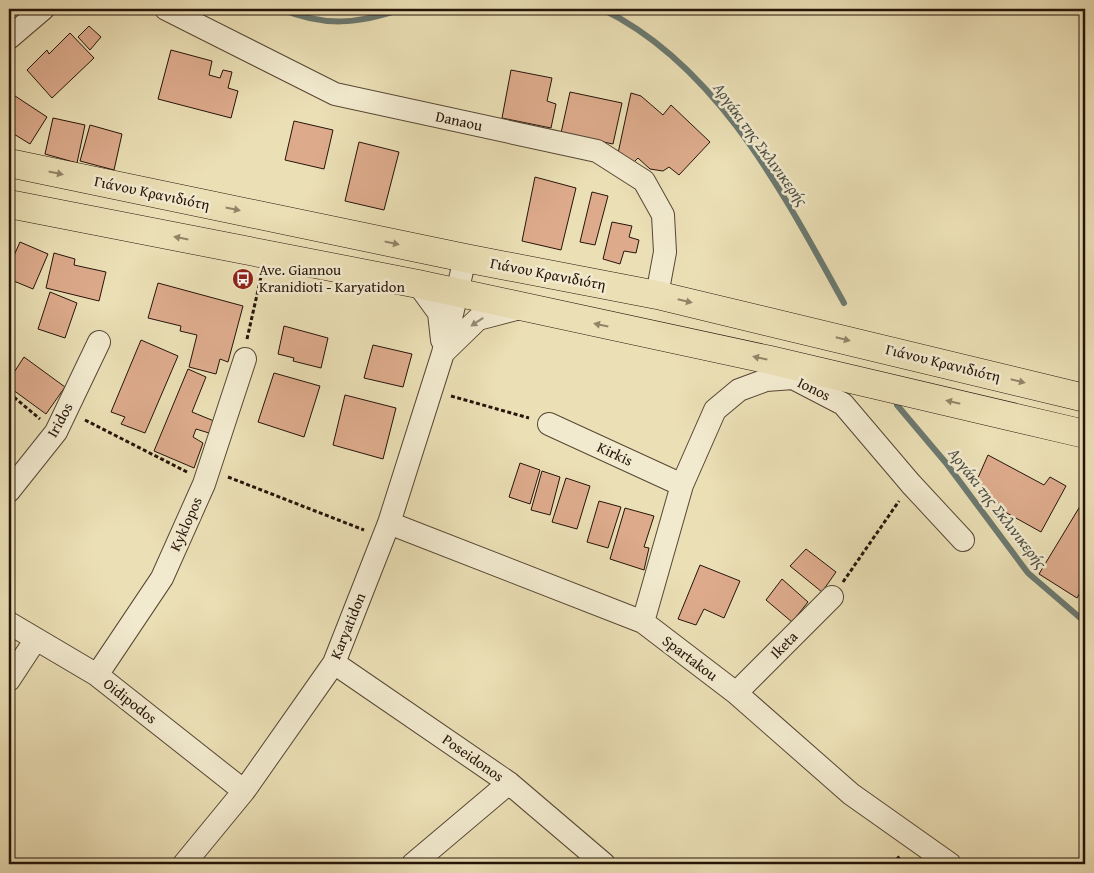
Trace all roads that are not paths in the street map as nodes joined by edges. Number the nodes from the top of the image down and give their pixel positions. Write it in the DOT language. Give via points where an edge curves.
graph roads {
  1 [pos="43,9"];
  2 [pos="166,9"];
  3 [pos="9,38"];
  4 [pos="9,163"];
  5 [pos="9,204"];
  6 [pos="465,258"];
  7 [pos="418,284"];
  8 [pos="458,294"];
  9 [pos="657,295"];
  10 [pos="520,308"];
  11 [pos="99,342"];
  12 [pos="443,353"];
  13 [pos="246,359"];
  14 [pos="1085,398"];
  15 [pos="549,424"];
  16 [pos="1085,434"];
  17 [pos="682,485"];
  18 [pos="9,490"];
  19 [pos="386,530"];
  20 [pos="963,540"];
  21 [pos="832,597"];
  22 [pos="643,622"];
  23 [pos="9,623"];
  24 [pos="36,639"];
  25 [pos="334,662"];
  26 [pos="97,674"];
  27 [pos="9,680"];
  28 [pos="736,693"];
  29 [pos="509,783"];
  30 [pos="244,791"];
  31 [pos="184,864"];
  32 [pos="413,864"];
  33 [pos="604,864"];
  34 [pos="950,864"];
  1 -- 3 [label="street"];
  2 -- 9 [label="street, Danaou" via="335,94 597,152 644,181 662,214 665,252"];
  4 -- 6 [label="main road, Γιάνου Κρανιδιότη, one-way"];
  7 -- 5 [label="main road, one-way"];
  6 -- 8 [label="street, Karyatidon"];
  6 -- 9 [label="main road, Γιάνου Κρανιδιότη"];
  7 -- 8 [label="main road"];
  7 -- 12 [label="street, Karyatidon" via="439,313"];
  8 -- 10 [label="main road"];
  8 -- 12 [label="street, Karyatidon"];
  9 -- 14 [label="main road, Γιάνου Κρανιδιότη, one-way"];
  10 -- 12 [label="street, Karyatidon, one-way" via="478,319"];
  16 -- 10 [label="main road, one-way" via="770,360"];
  11 -- 18 [label="street, Iridos" via="56,432"];
  12 -- 19 [label="street, Karyatidon"];
  13 -- 26 [label="street, Kyklopos" via="207,475 162,578"];
  15 -- 17 [label="street, Kirkis"];
  17 -- 20 [label="street, Ionos" via="715,410 739,390 766,380 793,378 843,404"];
  17 -- 22 [label="street, Ionos"];
  19 -- 22 [label="street, Spartakou"];
  19 -- 25 [label="street, Karyatidon"];
  21 -- 28 [label="street, Iketa"];
  22 -- 28 [label="street, Spartakou"];
  23 -- 24 [label="street, Oidipodos"];
  24 -- 26 [label="street, Oidipodos"];
  24 -- 27 [label="street"];
  25 -- 29 [label="street, Poseidonos"];
  25 -- 30 [label="street, Karyatidon"];
  26 -- 30 [label="street, Oidipodos"];
  28 -- 34 [label="street, Spartakou" via="851,794"];
  29 -- 32 [label="street"];
  29 -- 33 [label="street, Poseidonos"];
  30 -- 31 [label="street, Karyatidon"];
}
